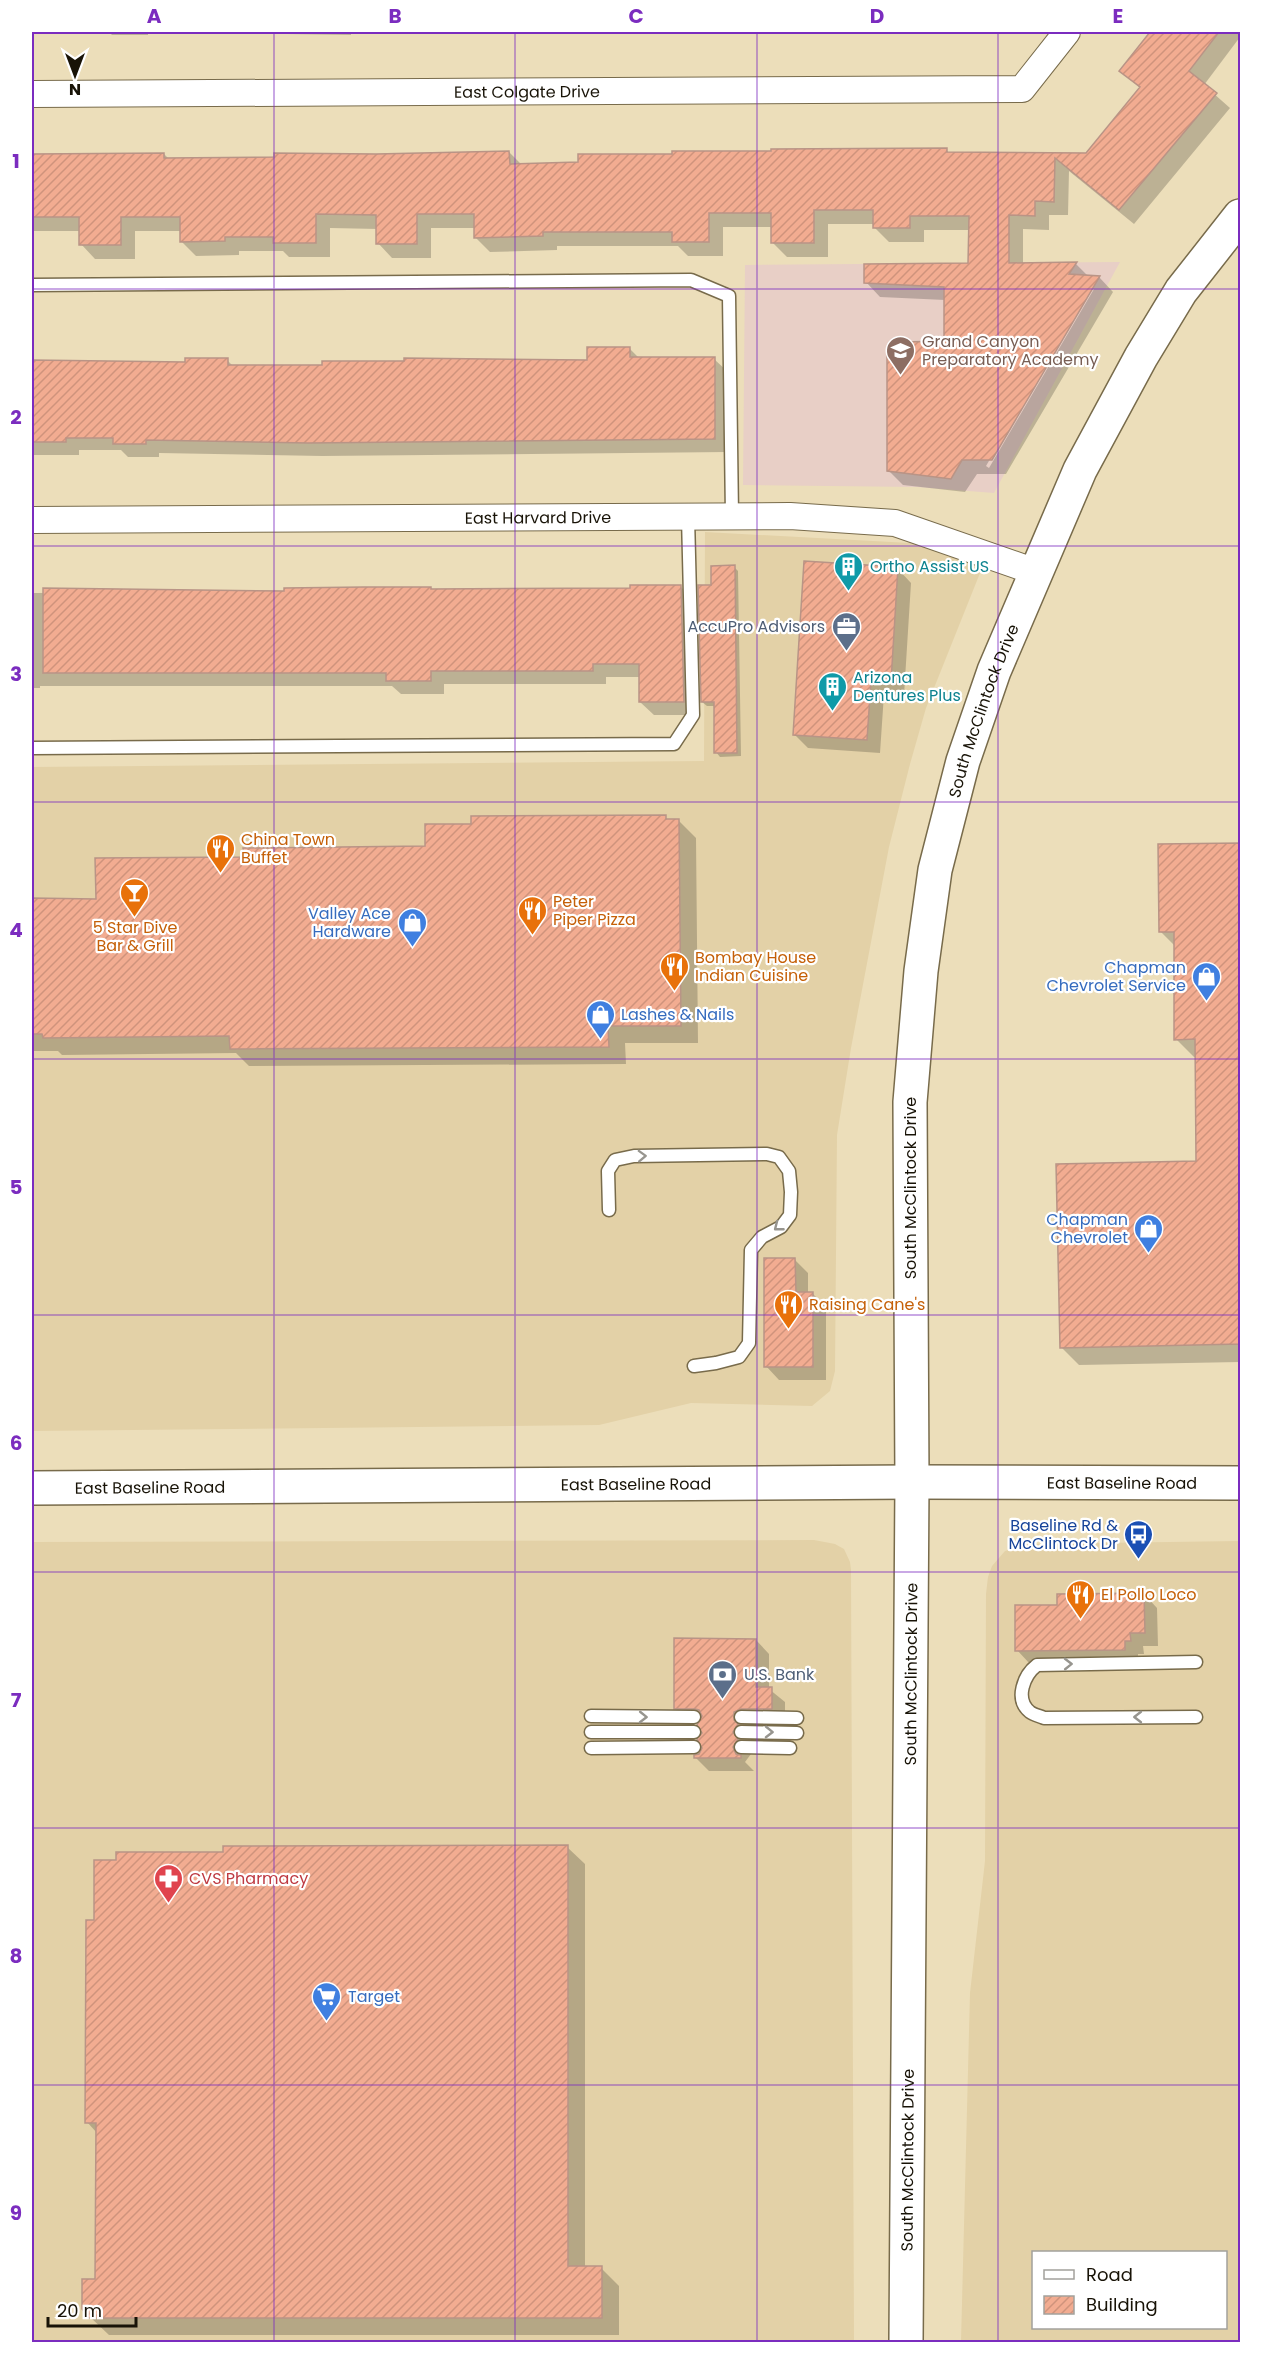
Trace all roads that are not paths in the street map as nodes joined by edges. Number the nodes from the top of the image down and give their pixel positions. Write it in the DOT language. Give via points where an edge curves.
graph roads {
  1 [pos="1067,32"];
  2 [pos="32,94"];
  3 [pos="1240,216"];
  4 [pos="32,285"];
  5 [pos="732,516"];
  6 [pos="688,517"];
  7 [pos="32,520"];
  8 [pos="1036,572"];
  9 [pos="32,748"];
  10 [pos="609,1210"];
  11 [pos="693,1366"];
  12 [pos="912,1482"];
  13 [pos="1240,1483"];
  14 [pos="32,1488"];
  15 [pos="1196,1662"];
  16 [pos="591,1716"];
  17 [pos="694,1717"];
  18 [pos="741,1717"];
  19 [pos="1196,1717"];
  20 [pos="797,1718"];
  21 [pos="591,1732"];
  22 [pos="694,1732"];
  23 [pos="741,1732"];
  24 [pos="797,1733"];
  25 [pos="694,1747"];
  26 [pos="741,1747"];
  27 [pos="591,1748"];
  28 [pos="790,1748"];
  29 [pos="906,2343"];
  1 -- 2 [label="street, East Colgate Drive" via="1022,89"];
  3 -- 8 [label="main road, South McClintock Drive" via="1181,291 1141,357 1080,470"];
  4 -- 5 [label="lane" via="691,280 729,296"];
  5 -- 6 [label="street, East Harvard Drive"];
  5 -- 8 [label="street, East Harvard Drive" via="895,523"];
  6 -- 7 [label="street, East Harvard Drive"];
  6 -- 9 [label="lane" via="693,714 674,744"];
  8 -- 12 [label="main road, South McClintock Drive" via="994,671 963,761 935,870 922,959 910,1102"];
  10 -- 11 [label="lane, one-way" via="608,1171 615,1160 634,1156 767,1154 779,1157 789,1171 790,1215 751,1251 749,1343 740,1357"];
  12 -- 13 [label="main road, East Baseline Road"];
  12 -- 14 [label="main road, East Baseline Road"];
  12 -- 29 [label="main road, South McClintock Drive"];
  19 -- 15 [label="lane, one-way" via="1044,1718 1030,1712 1022,1692 1023,1680 1037,1665"];
  16 -- 17 [label="lane, one-way"];
  18 -- 20 [label="lane"];
  21 -- 22 [label="lane"];
  23 -- 24 [label="lane, one-way"];
  25 -- 27 [label="lane"];
  26 -- 28 [label="lane"];
}
